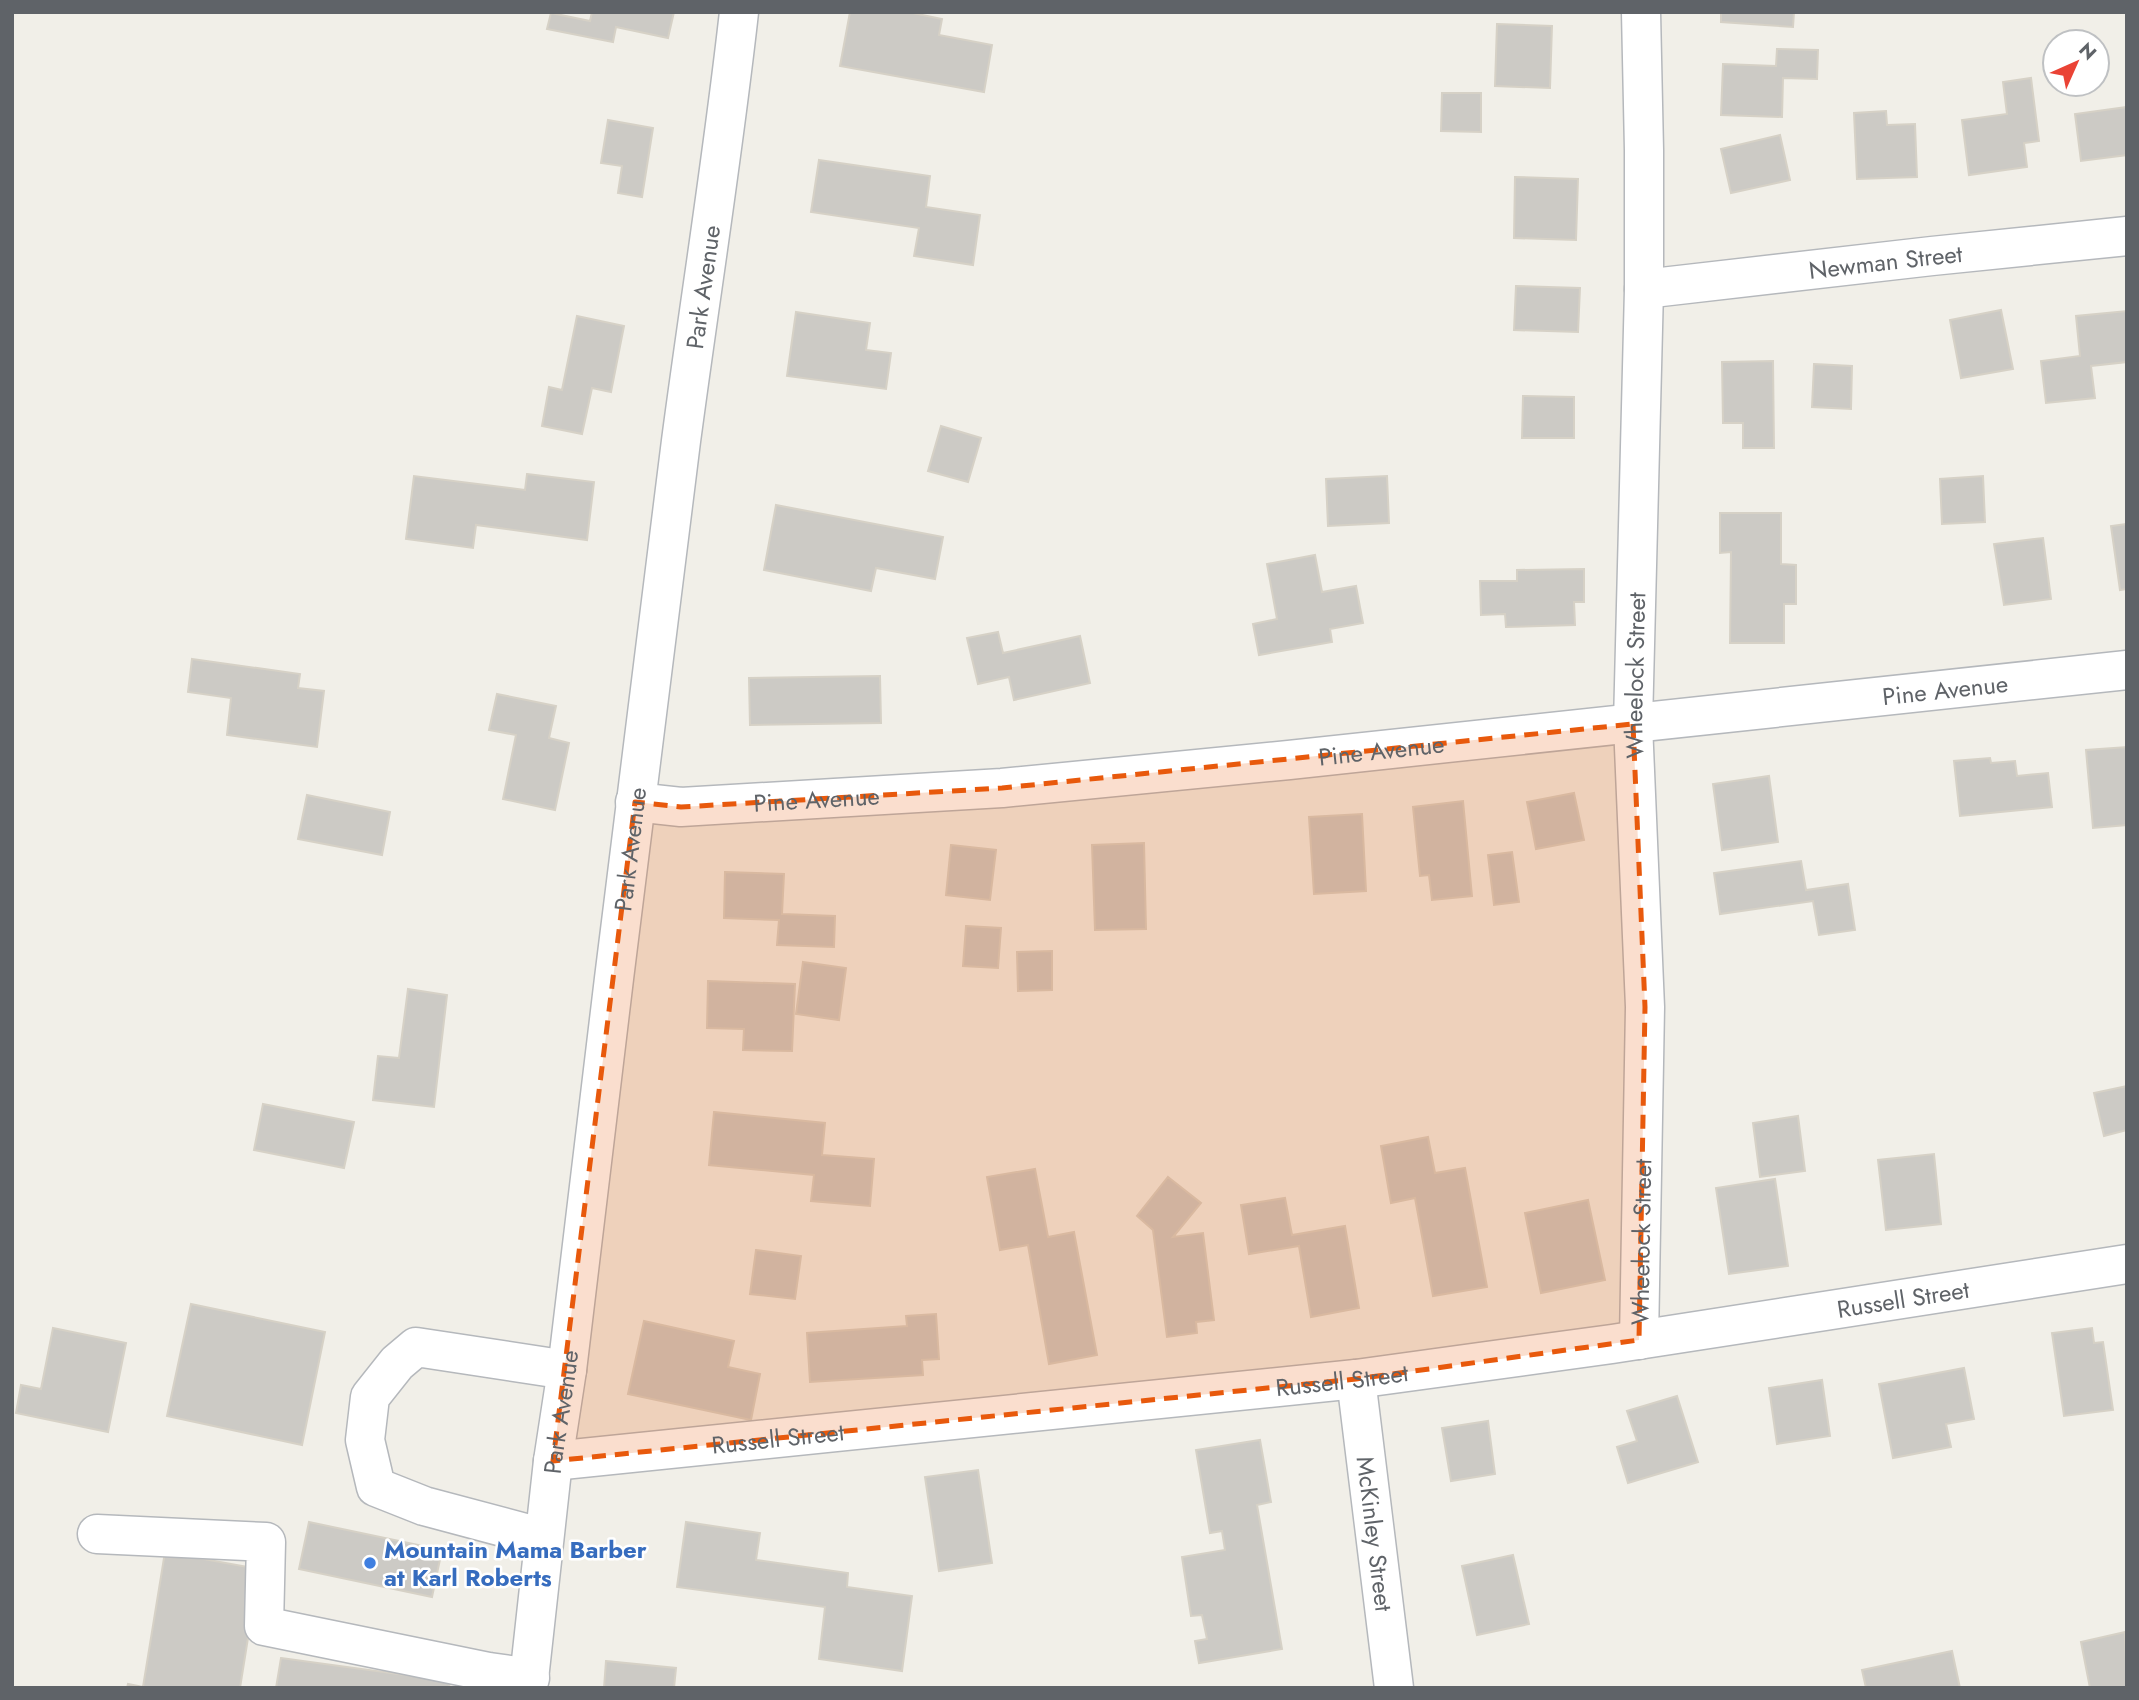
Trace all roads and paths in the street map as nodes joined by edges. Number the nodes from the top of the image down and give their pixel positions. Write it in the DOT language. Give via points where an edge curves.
graph roads {
  1 [pos="740,12"];
  2 [pos="1641,12"];
  3 [pos="2127,236"];
  4 [pos="1644,289"];
  5 [pos="2127,670"];
  6 [pos="1633,724"];
  7 [pos="635,802"];
  8 [pos="2127,1265"];
  9 [pos="1639,1339"];
  10 [pos="567,1370"];
  11 [pos="1356,1379"];
  12 [pos="553,1461"];
  13 [pos="97,1534"];
  14 [pos="544,1538"];
  15 [pos="529,1683"];
  16 [pos="1394,1688"];
  1 -- 7 [label="street, Park Avenue"];
  2 -- 4 [label="street, Wheelock Street"];
  3 -- 4 [label="street, Newman Street"];
  4 -- 6 [label="street, Wheelock Street"];
  5 -- 6 [label="street, Pine Avenue"];
  6 -- 7 [label="street, Pine Avenue" via="1002,788 681,807"];
  6 -- 9 [label="street, Wheelock Street" via="1645,1007"];
  7 -- 10 [label="street, Park Avenue"];
  8 -- 9 [label="street, Russell Street"];
  9 -- 11 [label="street, Russell Street"];
  10 -- 12 [label="street, Park Avenue"];
  10 -- 14 [label="street" via="416,1348 397,1363 370,1397 365,1440 376,1487 424,1506"];
  11 -- 12 [label="street, Russell Street"];
  11 -- 16 [label="street, McKinley Street"];
  12 -- 14 [label="street, Park Avenue"];
  13 -- 15 [label="street" via="266,1542 264,1626"];
  14 -- 15 [label="street, Park Avenue"];
}
